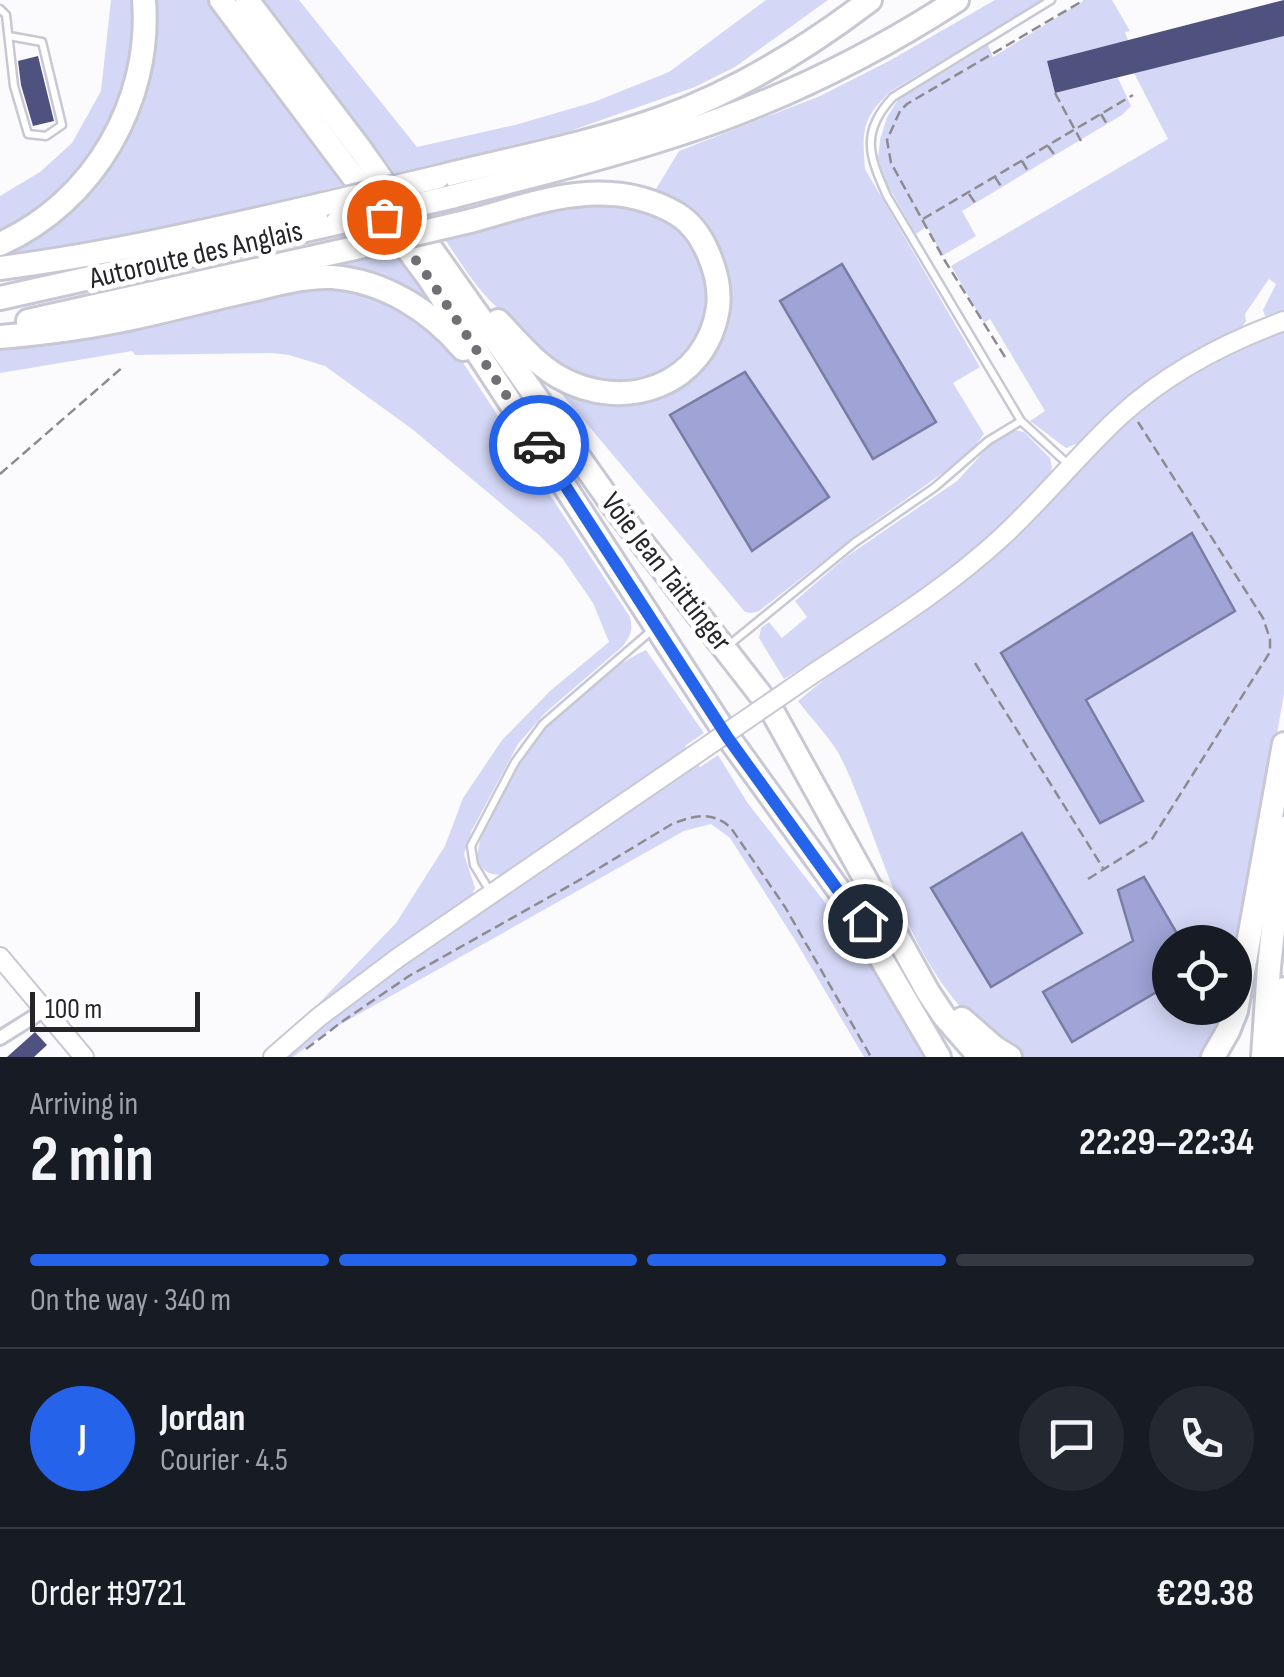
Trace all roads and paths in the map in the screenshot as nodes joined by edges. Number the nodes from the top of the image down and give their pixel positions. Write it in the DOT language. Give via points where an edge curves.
graph roads {
  1 [pos="144,0"];
  2 [pos="221,0"];
  3 [pos="247,0"];
  4 [pos="870,0"];
  5 [pos="957,0"];
  6 [pos="1052,0"];
  7 [pos="1084,0"];
  8 [pos="0,9"];
  9 [pos="8,36"];
  10 [pos="1055,93"];
  11 [pos="1133,95"];
  12 [pos="1101,114"];
  13 [pos="1108,126"];
  14 [pos="1074,129"];
  15 [pos="1081,142"];
  16 [pos="1048,145"];
  17 [pos="1056,157"];
  18 [pos="1022,161"];
  19 [pos="1028,173"];
  20 [pos="994,177"];
  21 [pos="1002,188"];
  22 [pos="968,193"];
  23 [pos="976,204"];
  24 [pos="330,213"];
  25 [pos="922,220"];
  26 [pos="0,244"];
  27 [pos="0,268"];
  28 [pos="450,273"];
  29 [pos="0,298"];
  30 [pos="1284,321"];
  31 [pos="0,327"];
  32 [pos="0,337"];
  33 [pos="1005,357"];
  34 [pos="124,366"];
  35 [pos="515,407"];
  36 [pos="1129,408"];
  37 [pos="1020,421"];
  38 [pos="1070,467"];
  39 [pos="0,474"];
  40 [pos="656,627"];
  41 [pos="725,648"];
  42 [pos="975,664"];
  43 [pos="1284,744"];
  44 [pos="1284,828"];
  45 [pos="1104,869"];
  46 [pos="1088,879"];
  47 [pos="492,894"];
  48 [pos="850,907"];
  49 [pos="901,943"];
  50 [pos="0,957"];
  51 [pos="1284,989"];
  52 [pos="46,1009"];
  53 [pos="0,1038"];
  54 [pos="73,1053"];
  55 [pos="273,1057"];
  56 [pos="296,1057"];
  57 [pos="871,1057"];
  58 [pos="938,1057"];
  59 [pos="954,1057"];
  60 [pos="980,1057"];
  61 [pos="1010,1057"];
  62 [pos="1213,1057"];
  63 [pos="1263,1057"];
  64 [pos="1280,1057"];
  1 -- 26 [label="highway" via="140,72 105,154 50,213"];
  2 -- 35 [label="highway, Voie Jean Taittinger" via="429,278"];
  3 -- 28 [label="highway, Voie Jean Taittinger"];
  4 -- 24 [label="highway, Autoroute des Anglais, bridge" via="797,51 663,118"];
  5 -- 24 [label="highway, Autoroute des Anglais, bridge" via="869,52 694,128 451,198"];
  6 -- 37 [label="lane" via="893,97 870,136 871,162 888,196"];
  7 -- 25 [label="path" via="900,111 887,140 891,163"];
  8 -- 9 [label="lane"];
  9 -- 9 [label="lane" via="28,134 46,136 62,125 42,42"];
  10 -- 14 [label="path"];
  11 -- 12 [label="path"];
  12 -- 13 [label="path"];
  12 -- 14 [label="path"];
  14 -- 15 [label="path"];
  14 -- 16 [label="path"];
  16 -- 17 [label="path"];
  16 -- 18 [label="path"];
  18 -- 19 [label="path"];
  18 -- 20 [label="path"];
  20 -- 21 [label="path"];
  20 -- 22 [label="path"];
  22 -- 23 [label="path"];
  22 -- 25 [label="path"];
  24 -- 27 [label="highway, Autoroute des Anglais"];
  24 -- 29 [label="highway, Autoroute des Anglais"];
  25 -- 33 [label="path"];
  28 -- 31 [label="highway, bridge" via="556,375 610,394 643,392 693,362 718,306 709,253 680,215 608,193 567,196"];
  28 -- 41 [label="highway, Voie Jean Taittinger" via="612,504"];
  30 -- 36 [label="street" via="1196,360"];
  32 -- 35 [label="highway" via="133,318 331,277 370,284 419,308"];
  34 -- 39 [label="path"];
  35 -- 40 [label="highway, Voie Jean Taittinger"];
  36 -- 38 [label="street"];
  36 -- 45 [label="path" via="1263,618 1270,652 1152,839"];
  37 -- 38 [label="lane"];
  37 -- 41 [label="lane" via="854,542"];
  38 -- 47 [label="street, bridge" via="966,568"];
  40 -- 47 [label="lane" via="542,724 515,762 471,846 474,866"];
  40 -- 48 [label="highway, Voie Jean Taittinger"];
  41 -- 49 [label="highway, Voie Jean Taittinger" via="770,707"];
  42 -- 45 [label="path"];
  43 -- 62 [label="highway" via="1236,1011"];
  44 -- 63 [label="highway"];
  45 -- 46 [label="path"];
  47 -- 55 [label="street" via="352,991"];
  48 -- 58 [label="highway"];
  48 -- 59 [label="highway" via="879,936"];
  49 -- 60 [label="highway" via="944,1016"];
  49 -- 61 [label="highway" via="967,1025"];
  50 -- 52 [label="street"];
  51 -- 64 [label="highway"];
  52 -- 53 [label="street"];
  52 -- 54 [label="street"];
  56 -- 57 [label="path" via="410,976 672,824 711,815 731,828 785,907"];
}
